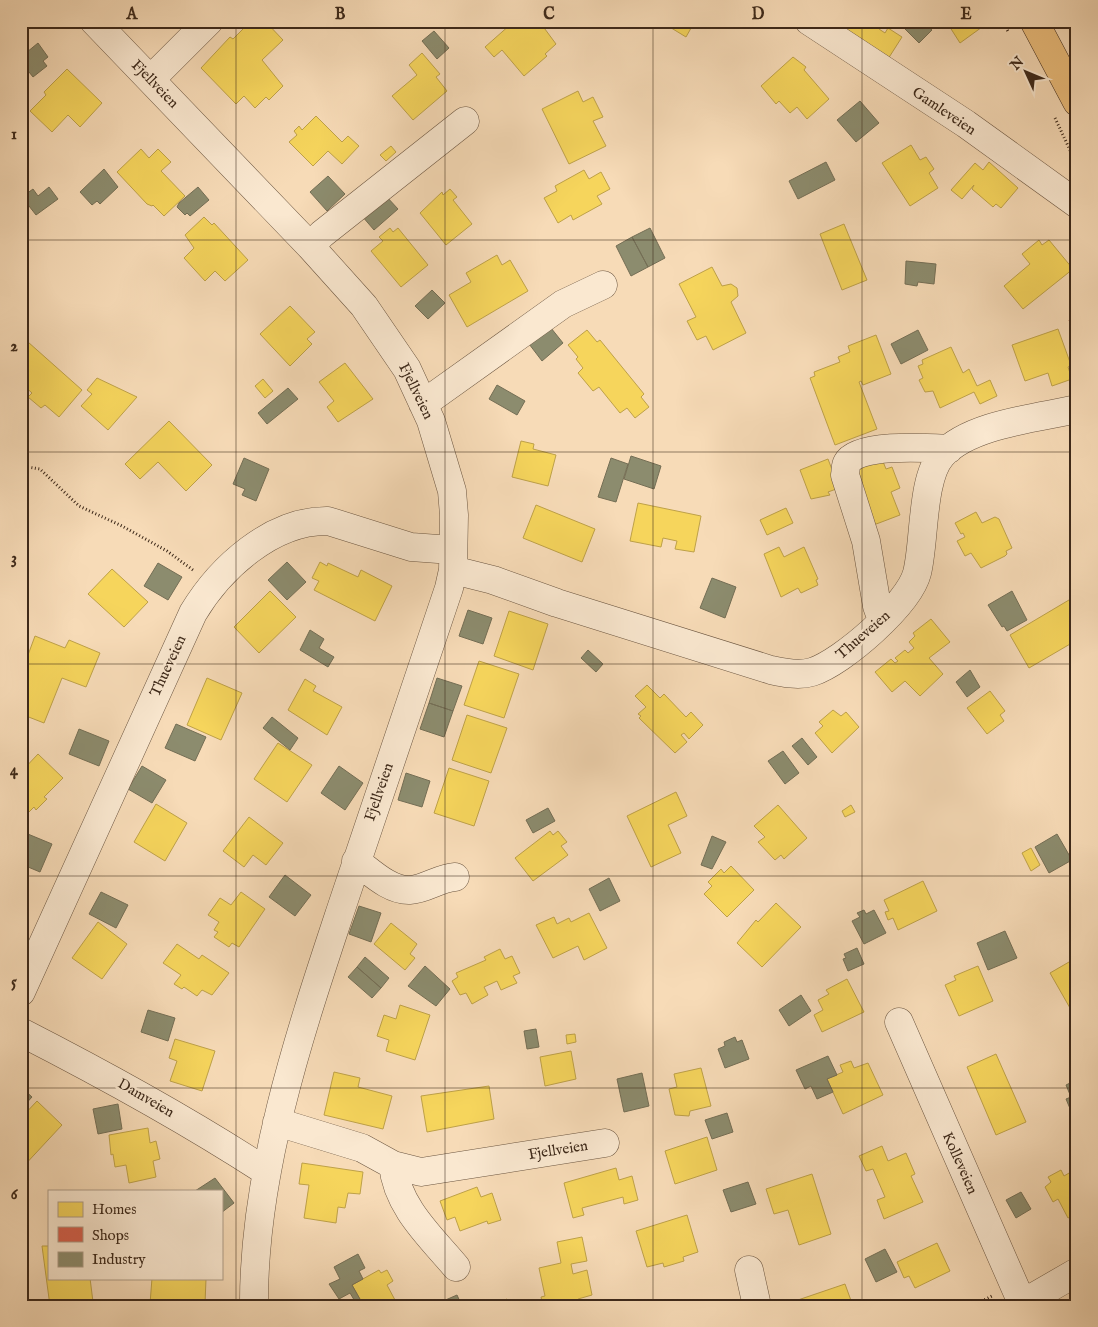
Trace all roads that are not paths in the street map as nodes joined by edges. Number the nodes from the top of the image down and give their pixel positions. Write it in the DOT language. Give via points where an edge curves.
graph roads {
  1 [pos="94,21"];
  2 [pos="209,21"];
  3 [pos="809,21"];
  4 [pos="1034,21"];
  5 [pos="152,79"];
  6 [pos="1077,102"];
  7 [pos="465,121"];
  8 [pos="1077,204"];
  9 [pos="310,246"];
  10 [pos="603,285"];
  11 [pos="423,404"];
  12 [pos="1077,409"];
  13 [pos="949,449"];
  14 [pos="452,560"];
  15 [pos="882,620"];
  16 [pos="356,861"];
  17 [pos="455,877"];
  18 [pos="21,992"];
  19 [pos="899,1022"];
  20 [pos="21,1032"];
  21 [pos="277,1122"];
  22 [pos="605,1143"];
  23 [pos="393,1165"];
  24 [pos="267,1172"];
  25 [pos="456,1267"];
  26 [pos="749,1270"];
  27 [pos="1077,1272"];
  28 [pos="1011,1301"];
  29 [pos="254,1306"];
  30 [pos="757,1306"];
  1 -- 5 [label="street, Fjellveien"];
  2 -- 5 [label="street"];
  3 -- 8 [label="street, Gamleveien" via="966,124"];
  4 -- 6 [label="main road"];
  5 -- 9 [label="street, Fjellveien"];
  7 -- 9 [label="street"];
  9 -- 11 [label="street, Fjellveien" via="376,323 407,369"];
  10 -- 11 [label="street" via="563,304"];
  11 -- 14 [label="street, Fjellveien" via="452,491"];
  12 -- 13 [label="street, Thueveien" via="999,426 968,437"];
  13 -- 15 [label="street, Thueveien" via="937,463 927,494 917,576 907,594"];
  13 -- 15 [label="street" via="902,446 861,454 846,464 845,475 866,541"];
  14 -- 15 [label="street, Thueveien" via="493,580 557,603 788,673 810,672 827,666 848,652"];
  14 -- 16 [label="street, Fjellveien" via="449,588"];
  14 -- 18 [label="street, Thueveien" via="328,521 318,521 289,528 231,564 193,613"];
  16 -- 17 [label="street" via="388,883 411,890"];
  16 -- 21 [label="street, Fjellveien"];
  19 -- 28 [label="street, Kolleveien"];
  20 -- 24 [label="street, Damveien" via="124,1085"];
  21 -- 23 [label="street, Fjellveien" via="362,1148"];
  21 -- 24 [label="street, Fjellveien"];
  22 -- 23 [label="street, Fjellveien" via="421,1172"];
  23 -- 25 [label="street" via="396,1188 411,1214"];
  24 -- 29 [label="street, Fjellveien" via="256,1245"];
  26 -- 30 [label="street"];
  27 -- 28 [label="street"];
}
